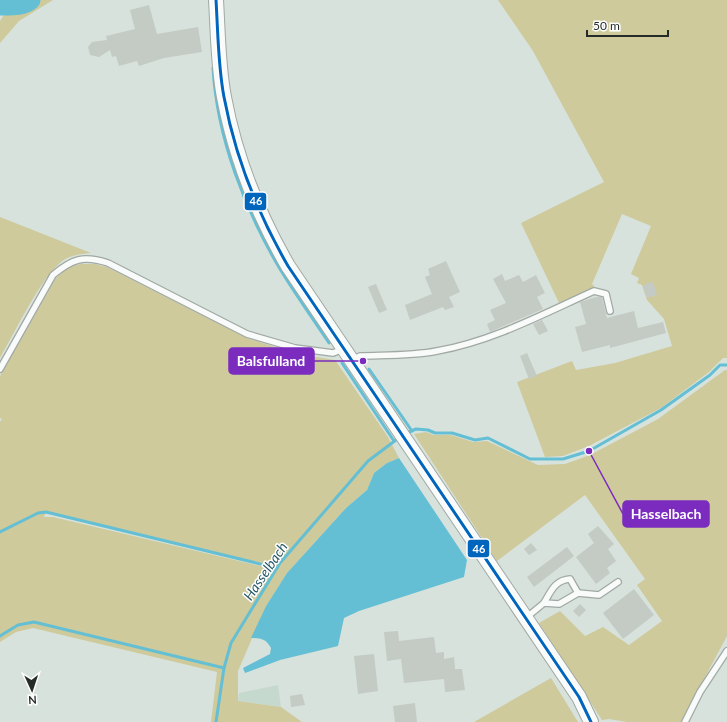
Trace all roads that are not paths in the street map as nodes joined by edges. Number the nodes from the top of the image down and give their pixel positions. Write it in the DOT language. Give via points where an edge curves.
graph roads {
  1 [pos="216,0"];
  2 [pos="610,311"];
  3 [pos="347,354"];
  4 [pos="0,369"];
  5 [pos="618,582"];
  6 [pos="578,593"];
  7 [pos="544,604"];
  8 [pos="525,619"];
  9 [pos="727,651"];
  10 [pos="591,722"];
  11 [pos="685,722"];
  1 -- 3 [label="street" via="224,96 234,140 248,181 272,238 288,266"];
  2 -- 3 [label="lane" via="606,294 594,291 497,335 459,347 435,352 360,356"];
  3 -- 4 [label="lane" via="295,348 247,334 108,263 96,259 82,259 66,264 53,275"];
  3 -- 8 [label="street"];
  5 -- 6 [label="lane" via="598,595"];
  6 -- 7 [label="lane" via="559,604"];
  6 -- 7 [label="lane" via="570,579 562,579 553,587"];
  7 -- 8 [label="lane"];
  8 -- 10 [label="street" via="578,697"];
  9 -- 11 [label="lane" via="700,692"];
}
